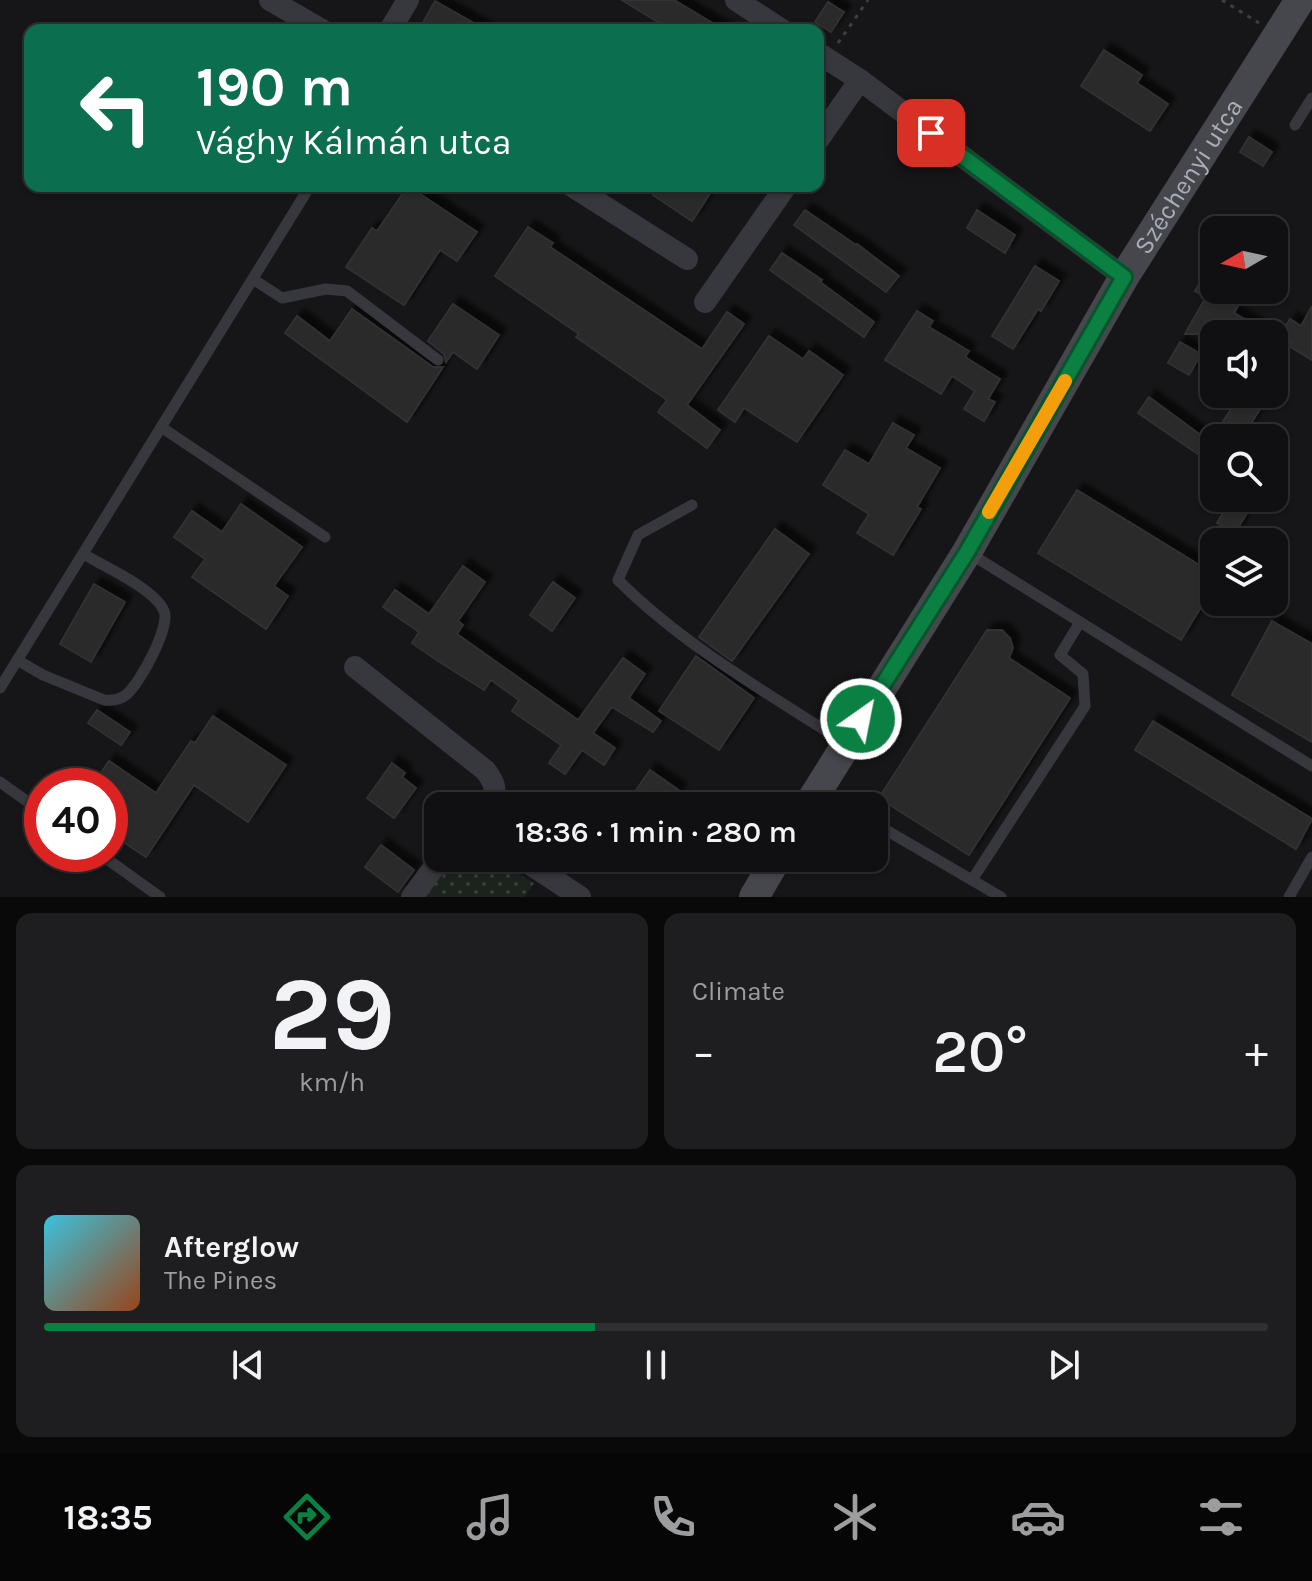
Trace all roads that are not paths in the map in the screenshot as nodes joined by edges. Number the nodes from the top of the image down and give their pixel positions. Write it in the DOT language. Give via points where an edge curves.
graph roads {
  1 [pos="270,0"];
  2 [pos="408,0"];
  3 [pos="736,0"];
  4 [pos="1300,0"];
  5 [pos="312,24"];
  6 [pos="394,24"];
  7 [pos="773,24"];
  8 [pos="824,57"];
  9 [pos="860,80"];
  10 [pos="1312,98"];
  11 [pos="1295,125"];
  12 [pos="824,131"];
  13 [pos="306,192"];
  14 [pos="581,192"];
  15 [pos="782,192"];
  16 [pos="687,259"];
  17 [pos="1124,277"];
  18 [pos="253,279"];
  19 [pos="705,302"];
  20 [pos="438,360"];
  21 [pos="161,427"];
  22 [pos="692,505"];
  23 [pos="325,537"];
  24 [pos="967,552"];
  25 [pos="83,554"];
  26 [pos="1080,622"];
  27 [pos="17,660"];
  28 [pos="355,667"];
  29 [pos="0,688"];
  30 [pos="846,743"];
  31 [pos="1312,766"];
  32 [pos="0,782"];
  33 [pos="496,792"];
  34 [pos="817,792"];
  35 [pos="24,799"];
  36 [pos="888,831"];
  37 [pos="1312,857"];
  38 [pos="125,872"];
  39 [pos="431,872"];
  40 [pos="542,872"];
  41 [pos="769,872"];
  42 [pos="972,880"];
  43 [pos="160,897"];
  44 [pos="412,897"];
  45 [pos="580,897"];
  46 [pos="754,897"];
  47 [pos="1001,897"];
  48 [pos="1289,897"];
  1 -- 5 [label="street"];
  2 -- 6 [label="street"];
  3 -- 7 [label="street"];
  4 -- 17 [label="street, Széchenyi utca"];
  8 -- 9 [label="street"];
  9 -- 12 [label="street"];
  9 -- 17 [label="street"];
  10 -- 11 [label="lane"];
  13 -- 18 [label="lane"];
  14 -- 16 [label="street"];
  15 -- 19 [label="street"];
  17 -- 24 [label="street, Széchenyi utca"];
  18 -- 20 [label="lane" via="282,298 326,289 347,291"];
  18 -- 21 [label="lane"];
  21 -- 23 [label="lane"];
  21 -- 25 [label="lane"];
  22 -- 30 [label="lane" via="638,535 618,580 645,607"];
  24 -- 26 [label="lane"];
  24 -- 30 [label="street, Széchenyi utca"];
  25 -- 27 [label="lane"];
  25 -- 27 [label="lane" via="156,598 166,613 164,629 137,683 125,696 104,700"];
  26 -- 31 [label="lane"];
  26 -- 42 [label="lane" via="1060,655 1083,674 1085,706"];
  27 -- 29 [label="lane"];
  28 -- 33 [label="street" via="485,770"];
  30 -- 34 [label="street, Széchenyi utca"];
  32 -- 35 [label="lane"];
  36 -- 42 [label="lane"];
  37 -- 48 [label="lane"];
  38 -- 43 [label="lane"];
  39 -- 44 [label="street"];
  40 -- 45 [label="street"];
  41 -- 46 [label="street"];
  42 -- 47 [label="lane"];
}
